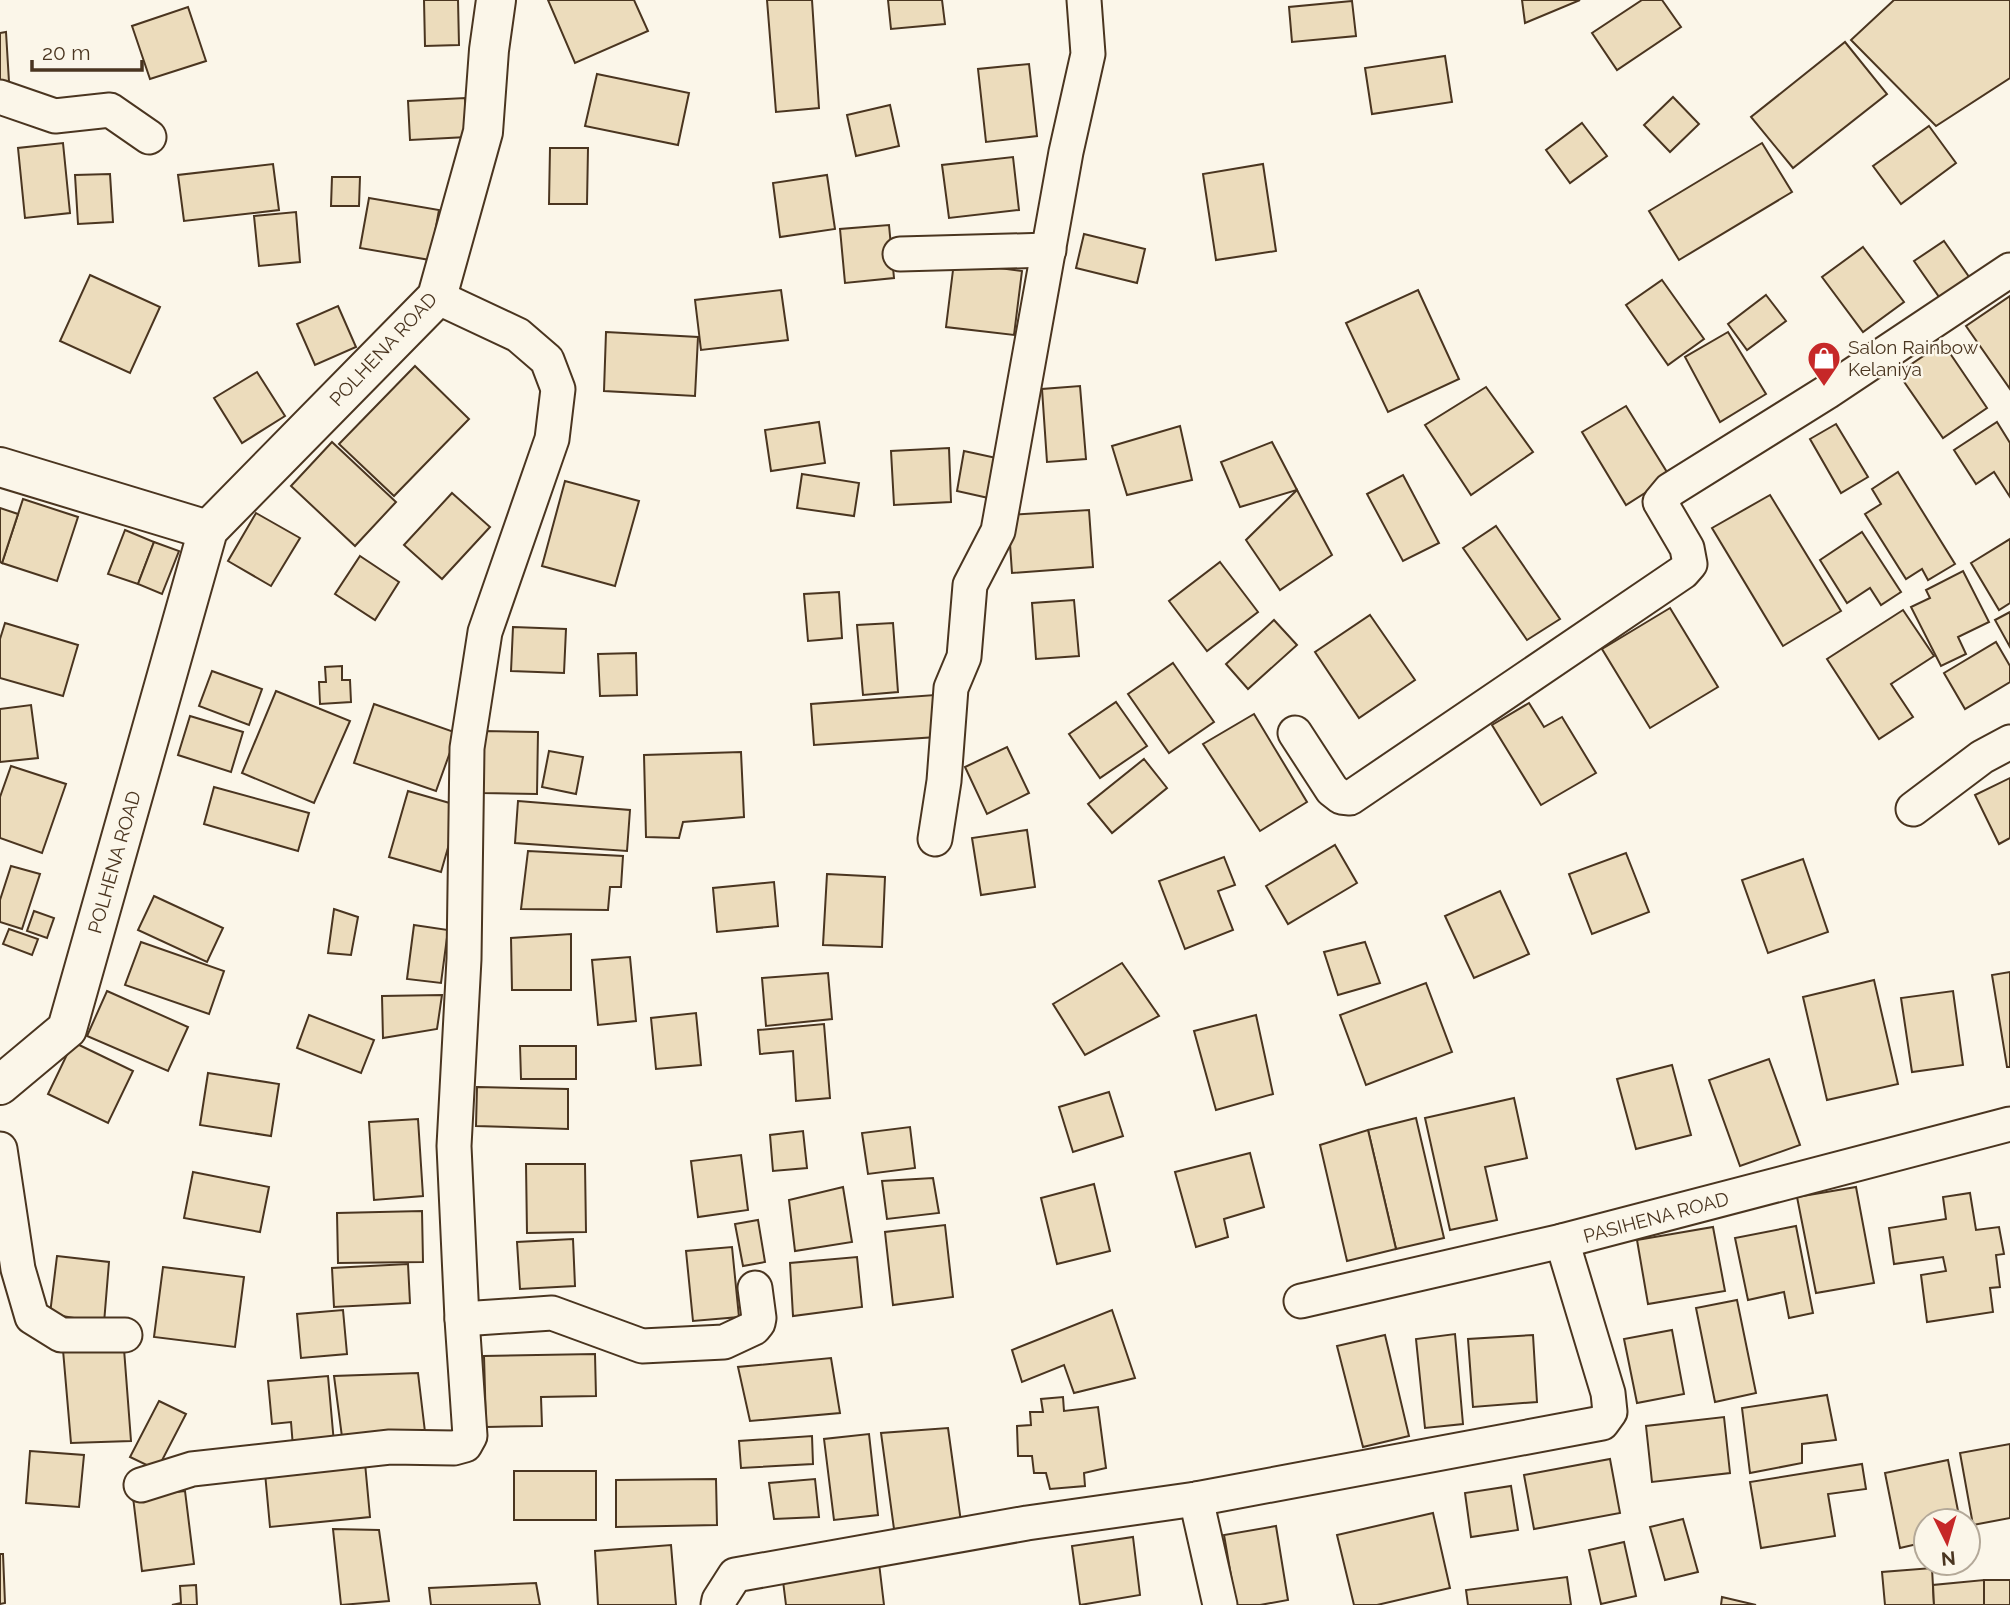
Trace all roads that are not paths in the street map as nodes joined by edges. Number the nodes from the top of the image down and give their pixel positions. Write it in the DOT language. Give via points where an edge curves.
graph roads {
  1 [pos="496,0"];
  2 [pos="1084,0"];
  3 [pos="0,97"];
  4 [pos="149,137"];
  5 [pos="1049,250"];
  6 [pos="900,254"];
  7 [pos="2010,270"];
  8 [pos="437,297"];
  9 [pos="0,467"];
  10 [pos="208,530"];
  11 [pos="1295,733"];
  12 [pos="2010,742"];
  13 [pos="1913,809"];
  14 [pos="935,839"];
  15 [pos="0,1085"];
  16 [pos="2010,1124"];
  17 [pos="0,1149"];
  18 [pos="1562,1241"];
  19 [pos="755,1288"];
  20 [pos="1301,1301"];
  21 [pos="462,1319"];
  22 [pos="125,1335"];
  23 [pos="141,1485"];
  24 [pos="1196,1499"];
  25 [pos="718,1605"];
  26 [pos="1220,1605"];
  1 -- 8 [label="street, POLHENA ROAD" via="483,132"];
  2 -- 5 [label="street" via="1088,54"];
  3 -- 4 [label="street" via="55,116 110,110"];
  5 -- 6 [label="street"];
  5 -- 14 [label="street" via="998,531 970,585 964,657 951,688"];
  7 -- 11 [label="street" via="1827,393 1670,490 1660,502 1686,548 1690,564 1683,572 1350,798 1332,790"];
  8 -- 10 [label="street, POLHENA ROAD"];
  8 -- 21 [label="street" via="518,335 547,360 558,389 552,439 485,632 467,748 464,959 454,1146"];
  9 -- 10 [label="street"];
  10 -- 15 [label="street, POLHENA ROAD" via="67,1029"];
  12 -- 13 [label="street" via="1982,757"];
  16 -- 18 [label="street, PASIHENA ROAD"];
  17 -- 22 [label="street" via="18,1269 32,1317 61,1335"];
  18 -- 20 [label="street, PASIHENA ROAD"];
  18 -- 24 [label="street" via="1608,1393 1610,1412 1602,1423"];
  19 -- 21 [label="street" via="758,1323 724,1342 642,1346 552,1313"];
  21 -- 23 [label="street" via="470,1436 465,1445 390,1447 204,1467"];
  24 -- 25 [label="street" via="1027,1522 735,1574"];
  24 -- 26 [label="street"];
}
